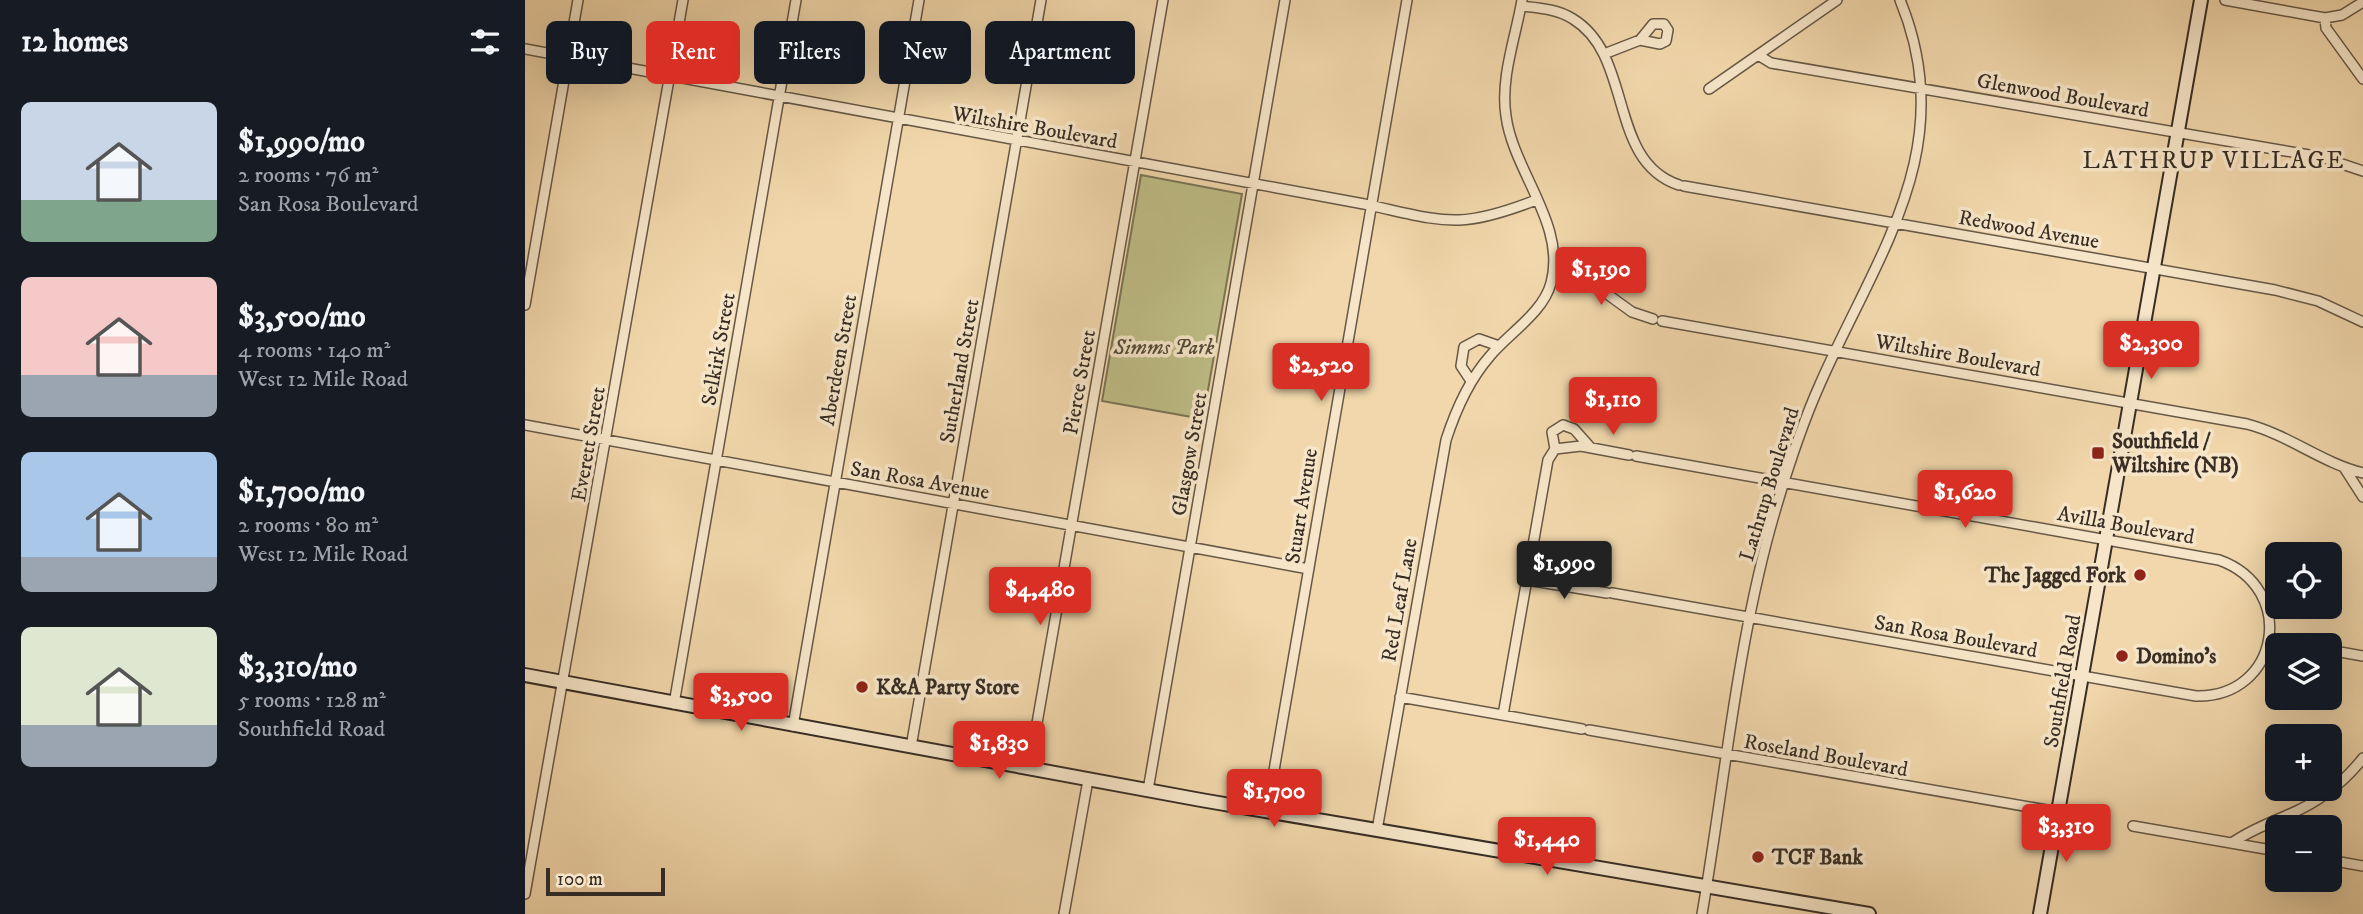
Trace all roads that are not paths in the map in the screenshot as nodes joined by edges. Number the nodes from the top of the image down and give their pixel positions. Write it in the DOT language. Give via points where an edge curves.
graph roads {
  1 [pos="578,0"];
  2 [pos="683,0"];
  3 [pos="796,0"];
  4 [pos="919,0"];
  5 [pos="1041,0"];
  6 [pos="1163,0"];
  7 [pos="1285,0"];
  8 [pos="1407,0"];
  9 [pos="1837,0"];
  10 [pos="1900,0"];
  11 [pos="2201,0"];
  12 [pos="2225,0"];
  13 [pos="2363,2"];
  14 [pos="1522,3"];
  15 [pos="2325,19"];
  16 [pos="574,21"];
  17 [pos="679,21"];
  18 [pos="1640,40"];
  19 [pos="525,49"];
  20 [pos="546,53"];
  21 [pos="1604,54"];
  22 [pos="1758,55"];
  23 [pos="2363,79"];
  24 [pos="563,84"];
  25 [pos="668,84"];
  26 [pos="708,84"];
  27 [pos="1920,88"];
  28 [pos="1709,89"];
  29 [pos="779,97"];
  30 [pos="898,120"];
  31 [pos="2178,132"];
  32 [pos="1016,141"];
  33 [pos="1135,163"];
  34 [pos="2363,171"];
  35 [pos="1253,184"];
  36 [pos="1536,200"];
  37 [pos="1373,206"];
  38 [pos="1897,223"];
  39 [pos="2154,268"];
  40 [pos="1553,273"];
  41 [pos="525,305"];
  42 [pos="2363,322"];
  43 [pos="1499,346"];
  44 [pos="1835,352"];
  45 [pos="1471,381"];
  46 [pos="2130,404"];
  47 [pos="525,425"];
  48 [pos="607,440"];
  49 [pos="1591,448"];
  50 [pos="1555,449"];
  51 [pos="717,460"];
  52 [pos="2345,469"];
  53 [pos="2363,473"];
  54 [pos="834,482"];
  55 [pos="1783,483"];
  56 [pos="2363,497"];
  57 [pos="954,504"];
  58 [pos="1072,525"];
  59 [pos="2106,540"];
  60 [pos="1191,548"];
  61 [pos="1309,569"];
  62 [pos="1527,580"];
  63 [pos="1751,619"];
  64 [pos="2270,633"];
  65 [pos="2265,651"];
  66 [pos="2342,652"];
  67 [pos="2363,656"];
  68 [pos="525,675"];
  69 [pos="2083,676"];
  70 [pos="563,683"];
  71 [pos="1400,697"];
  72 [pos="674,704"];
  73 [pos="1503,715"];
  74 [pos="793,726"];
  75 [pos="911,747"];
  76 [pos="1728,756"];
  77 [pos="2363,758"];
  78 [pos="1029,769"];
  79 [pos="1088,780"];
  80 [pos="1148,790"];
  81 [pos="1267,811"];
  82 [pos="2058,813"];
  83 [pos="2133,826"];
  84 [pos="1377,830"];
  85 [pos="2232,843"];
  86 [pos="2265,849"];
  87 [pos="2342,862"];
  88 [pos="2363,866"];
  89 [pos="1706,887"];
  90 [pos="525,894"];
  91 [pos="1064,914"];
  92 [pos="1702,914"];
  93 [pos="1869,914"];
  94 [pos="2040,914"];
  1 -- 16 [label="street"];
  2 -- 17 [label="street, Everett Street"];
  3 -- 29 [label="street, Selkirk Street"];
  4 -- 30 [label="street, Aberdeen Street"];
  5 -- 32 [label="street, Sutherland Street"];
  6 -- 33 [label="street, Pierce Street"];
  7 -- 35 [label="street, Glasgow Street"];
  8 -- 37 [label="street, Stuart Avenue"];
  9 -- 22 [label="street"];
  10 -- 27 [label="street, Lathrup Boulevard"];
  11 -- 31 [label="main road, Southfield Road"];
  12 -- 15 [label="street"];
  13 -- 15 [label="street"];
  14 -- 21 [label="street, Redwood Avenue" via="1570,17 1591,33"];
  14 -- 36 [label="street, Red Leaf Lane" via="1505,108"];
  15 -- 23 [label="street" via="2326,28"];
  18 -- 21 [label="street"];
  19 -- 20 [label="street, Wiltshire Boulevard"];
  21 -- 38 [label="street, Redwood Avenue" via="1641,155 1653,172 1681,185"];
  22 -- 27 [label="street, Glenwood Boulevard" via="1771,62"];
  22 -- 28 [label="street"];
  24 -- 41 [label="street"];
  25 -- 48 [label="street, Everett Street"];
  26 -- 29 [label="street, Wiltshire Boulevard"];
  27 -- 31 [label="street, Glenwood Boulevard"];
  27 -- 38 [label="street, Lathrup Boulevard" via="1916,163"];
  29 -- 30 [label="street, Wiltshire Boulevard"];
  29 -- 51 [label="street, Selkirk Street"];
  30 -- 32 [label="street, Wiltshire Boulevard"];
  30 -- 54 [label="street, Aberdeen Street"];
  31 -- 34 [label="street, Glenwood Boulevard" via="2321,157"];
  31 -- 39 [label="main road, Southfield Road"];
  32 -- 33 [label="street, Wiltshire Boulevard"];
  32 -- 57 [label="street, Sutherland Street"];
  33 -- 35 [label="street, Wiltshire Boulevard"];
  33 -- 58 [label="street, Pierce Street"];
  35 -- 37 [label="street, Wiltshire Boulevard"];
  35 -- 60 [label="street, Glasgow Street"];
  36 -- 37 [label="street, Wiltshire Boulevard" via="1485,219 1458,222"];
  36 -- 40 [label="street, Red Leaf Lane" via="1551,241"];
  37 -- 61 [label="street, Stuart Avenue"];
  38 -- 39 [label="street, Redwood Avenue"];
  38 -- 44 [label="street, Lathrup Boulevard"];
  39 -- 42 [label="street, Redwood Avenue" via="2296,294"];
  39 -- 46 [label="main road, Southfield Road"];
  40 -- 43 [label="street, Red Leaf Lane" via="1539,304"];
  40 -- 44 [label="street, Wiltshire Boulevard" via="1596,286 1632,312 1658,320"];
  43 -- 45 [label="street, Red Leaf Lane"];
  43 -- 45 [label="street" via="1479,339 1464,347 1461,366"];
  44 -- 46 [label="street, Wiltshire Boulevard"];
  44 -- 55 [label="street, Lathrup Boulevard"];
  45 -- 71 [label="street, Red Leaf Lane" via="1443,449"];
  46 -- 52 [label="street, Wiltshire Boulevard" via="2263,428"];
  46 -- 59 [label="main road, Southfield Road"];
  47 -- 48 [label="street, San Rosa Avenue"];
  48 -- 51 [label="street, San Rosa Avenue"];
  48 -- 70 [label="street, Everett Street"];
  49 -- 50 [label="street, Avilla Boulevard" via="1571,445"];
  49 -- 50 [label="street" via="1580,434 1559,425 1552,432"];
  49 -- 55 [label="street, Avilla Boulevard"];
  50 -- 62 [label="street" via="1548,460"];
  51 -- 54 [label="street, San Rosa Avenue"];
  51 -- 72 [label="street, Selkirk Street"];
  52 -- 53 [label="street, Wiltshire Boulevard"];
  52 -- 56 [label="street"];
  54 -- 57 [label="street, San Rosa Avenue"];
  54 -- 74 [label="street, Aberdeen Street"];
  55 -- 59 [label="street, Avilla Boulevard"];
  55 -- 63 [label="street, Lathrup Boulevard"];
  57 -- 58 [label="street, San Rosa Avenue"];
  57 -- 75 [label="street, Sutherland Street"];
  58 -- 60 [label="street, San Rosa Avenue"];
  58 -- 78 [label="street, Pierce Street"];
  59 -- 64 [label="street, Avilla Boulevard" via="2210,558 2235,567 2262,594"];
  59 -- 69 [label="main road, Southfield Road"];
  60 -- 61 [label="street, San Rosa Avenue"];
  60 -- 80 [label="street, Glasgow Street"];
  61 -- 81 [label="street, Stuart Avenue"];
  62 -- 63 [label="street, San Rosa Boulevard"];
  62 -- 73 [label="street"];
  63 -- 69 [label="street, San Rosa Boulevard"];
  63 -- 76 [label="street, Lathrup Boulevard"];
  65 -- 69 [label="street, San Rosa Boulevard" via="2247,679 2219,694 2187,695"];
  66 -- 67 [label="street"];
  68 -- 70 [label="main road"];
  69 -- 82 [label="main road, Southfield Road"];
  70 -- 72 [label="main road"];
  70 -- 90 [label="street, Everett Street"];
  71 -- 73 [label="street, Roseland Boulevard"];
  71 -- 84 [label="street, Red Leaf Lane"];
  72 -- 74 [label="main road"];
  73 -- 76 [label="street, Roseland Boulevard"];
  74 -- 75 [label="main road"];
  75 -- 78 [label="main road"];
  76 -- 82 [label="street, Roseland Boulevard"];
  76 -- 89 [label="street, Lathrup Boulevard"];
  77 -- 85 [label="street" via="2313,802"];
  78 -- 79 [label="main road"];
  79 -- 80 [label="main road"];
  79 -- 91 [label="street"];
  80 -- 81 [label="main road"];
  81 -- 84 [label="main road"];
  82 -- 94 [label="main road, Southfield Road"];
  83 -- 85 [label="street"];
  84 -- 89 [label="main road"];
  85 -- 86 [label="street"];
  87 -- 88 [label="street"];
  89 -- 92 [label="street, Lathrup Boulevard"];
  89 -- 93 [label="main road"];
}
